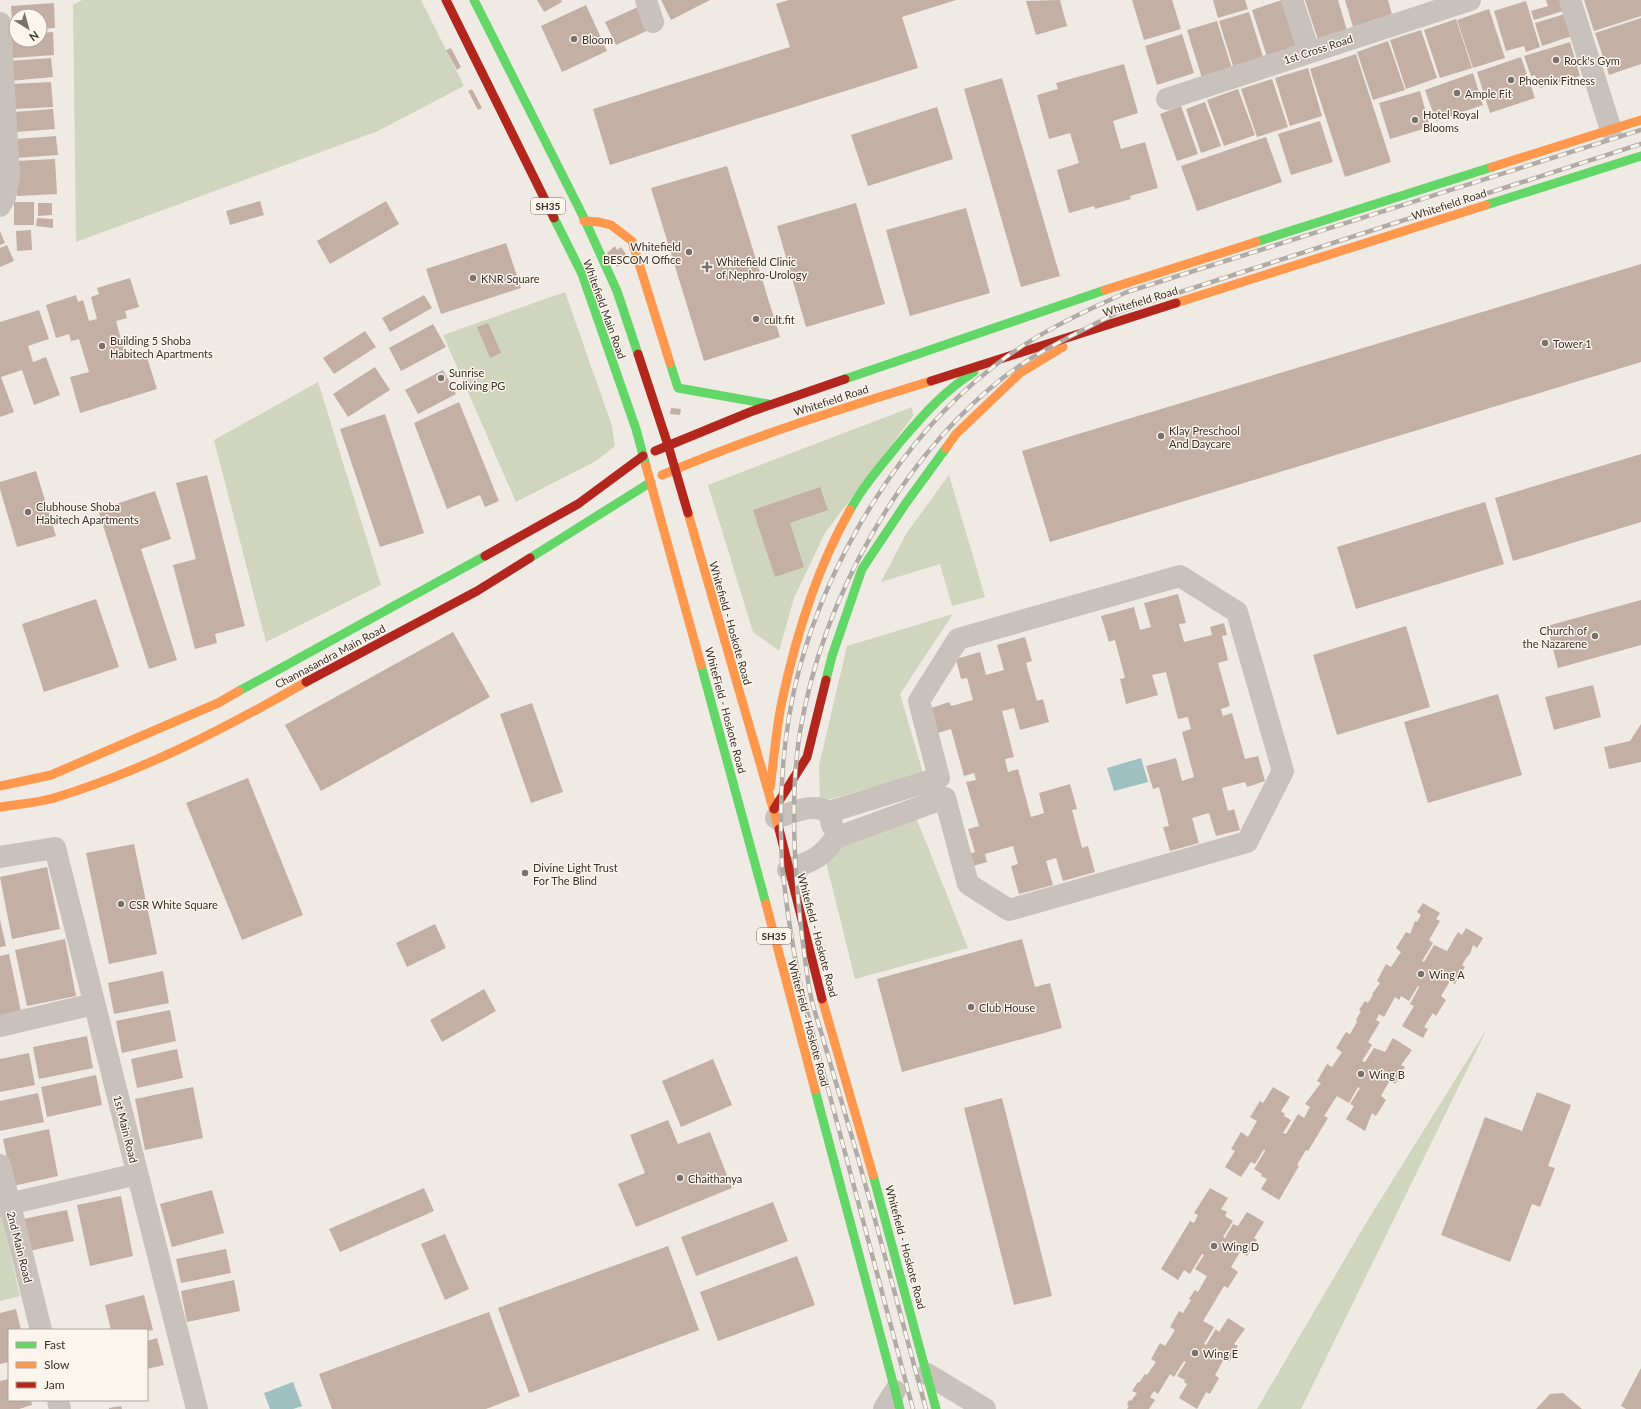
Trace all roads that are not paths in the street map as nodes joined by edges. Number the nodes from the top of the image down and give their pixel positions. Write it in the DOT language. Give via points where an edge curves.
graph roads {
  1 [pos="446,0"];
  2 [pos="474,0"];
  3 [pos="646,0"];
  4 [pos="1292,0"];
  5 [pos="1470,0"];
  6 [pos="1570,0"];
  7 [pos="653,22"];
  8 [pos="0,24"];
  9 [pos="1309,52"];
  10 [pos="1167,99"];
  11 [pos="1641,120"];
  12 [pos="1611,130"];
  13 [pos="1641,156"];
  14 [pos="0,206"];
  15 [pos="584,221"];
  16 [pos="1093,328"];
  17 [pos="990,362"];
  18 [pos="768,404"];
  19 [pos="668,445"];
  20 [pos="643,456"];
  21 [pos="674,469"];
  22 [pos="651,482"];
  23 [pos="939,778"];
  24 [pos="0,786"];
  25 [pos="52,786"];
  26 [pos="769,795"];
  27 [pos="945,798"];
  28 [pos="0,808"];
  29 [pos="829,812"];
  30 [pos="775,814"];
  31 [pos="835,838"];
  32 [pos="0,857"];
  33 [pos="788,870"];
  34 [pos="94,1004"];
  35 [pos="0,1026"];
  36 [pos="0,1164"];
  37 [pos="137,1174"];
  38 [pos="5,1205"];
  39 [pos="41,1329"];
  40 [pos="927,1374"];
  41 [pos="893,1403"];
  42 [pos="197,1409"];
  43 [pos="936,1409"];
  44 [pos="986,1409"];
  1 -- 20 [label="main road, Whitefield Main Road / SH35" via="582,274"];
  2 -- 15 [label="main road, Whitefield Main Road / SH35"];
  3 -- 7 [label="street"];
  4 -- 9 [label="street"];
  5 -- 9 [label="street, 1st Cross Road"];
  6 -- 12 [label="street"];
  8 -- 14 [label="street" via="9,175 5,197"];
  9 -- 10 [label="street, 1st Cross Road"];
  11 -- 12 [label="main road, Whitefield Road"];
  12 -- 18 [label="main road, Whitefield Road" via="1291,235 1123,284 816,390"];
  13 -- 16 [label="main road, Whitefield Road" via="1343,246"];
  15 -- 18 [label="main road" via="602,221 619,229 632,241 678,388"];
  15 -- 19 [label="main road, Whitefield Main Road / SH35" via="617,291"];
  16 -- 17 [label="main road, Whitefield Road"];
  16 -- 30 [label="main road" via="1020,373 956,434 862,569 832,656 807,757"];
  17 -- 21 [label="main road, Whitefield Road" via="794,424"];
  17 -- 26 [label="main road" via="955,384 927,411 884,461 856,499 835,536 810,600 791,665 782,702"];
  18 -- 19 [label="main road, Whitefield Road"];
  19 -- 20 [label="main road, Channasandra Main Road"];
  19 -- 21 [label="main road, Whitefield Main Road / SH35"];
  20 -- 22 [label="main road, Whitefield Main Road / SH35"];
  20 -- 25 [label="main road, Channasandra Main Road" via="578,504 224,700"];
  21 -- 22 [label="main road, Whitefield Road"];
  21 -- 26 [label="main road, Whitefield - Hoskote Road / SH35"];
  22 -- 25 [label="main road, Channasandra Main Road" via="477,591 245,717 122,773"];
  22 -- 41 [label="main road, WhiteField - Hoskote Road / SH35" via="835,1162"];
  23 -- 27 [label="street"];
  23 -- 27 [label="street" via="919,701 958,639 1180,576 1237,612 1283,771 1247,842 1009,910 968,884"];
  23 -- 29 [label="street"];
  24 -- 25 [label="main road, Channasandra Main Road"];
  25 -- 28 [label="main road, Channasandra Main Road"];
  26 -- 30 [label="main road, Whitefield - Hoskote Road / SH35"];
  27 -- 31 [label="street"];
  29 -- 30 [label="street" via="824,808 810,807"];
  29 -- 31 [label="street"];
  30 -- 33 [label="main road, Whitefield - Hoskote Road / SH35"];
  31 -- 33 [label="street" via="818,858"];
  32 -- 34 [label="street, 1st Main Road" via="55,848"];
  33 -- 40 [label="main road, Whitefield - Hoskote Road / SH35"];
  34 -- 35 [label="street"];
  34 -- 37 [label="street, 1st Main Road"];
  36 -- 38 [label="street, 2nd Main Road"];
  37 -- 38 [label="street"];
  37 -- 42 [label="street, 1st Main Road"];
  38 -- 39 [label="street, 2nd Main Road"];
  40 -- 43 [label="main road, Whitefield - Hoskote Road / SH35"];
  40 -- 44 [label="street"];
}
